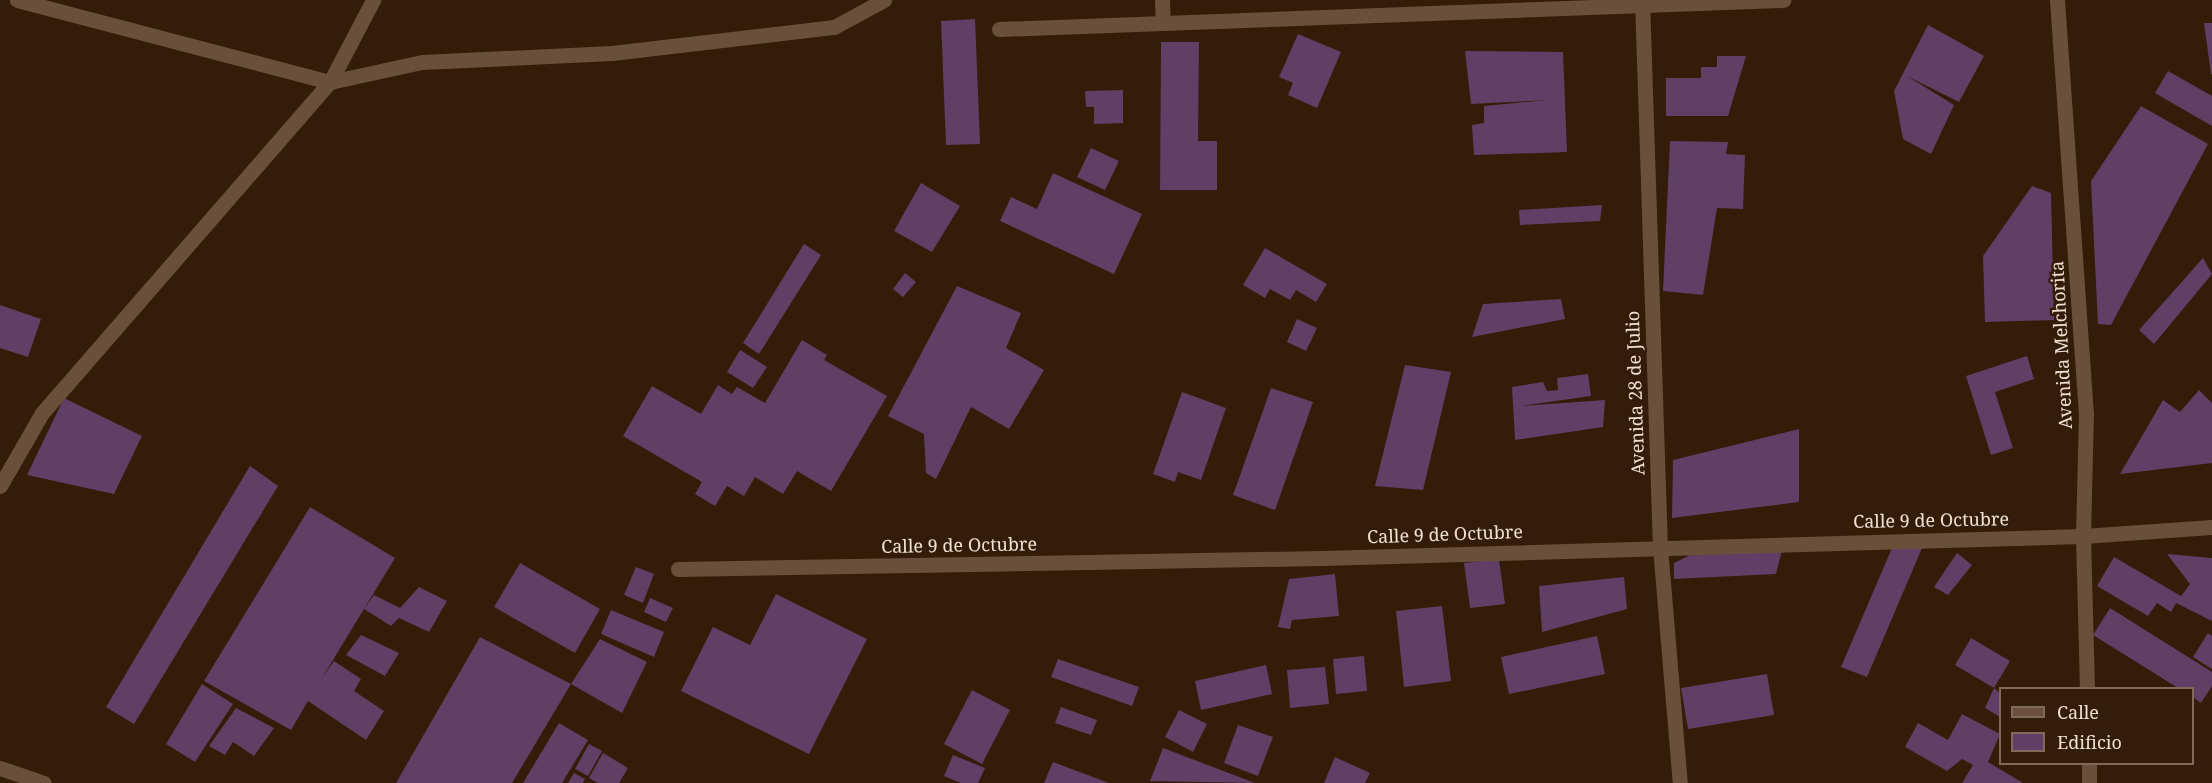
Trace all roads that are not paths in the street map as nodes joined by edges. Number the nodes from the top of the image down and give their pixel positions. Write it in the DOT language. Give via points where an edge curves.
graph roads {
  1 [pos="16,0"];
  2 [pos="373,0"];
  3 [pos="884,0"];
  4 [pos="1162,0"];
  5 [pos="1783,0"];
  6 [pos="2057,0"];
  7 [pos="1642,3"];
  8 [pos="1163,23"];
  9 [pos="999,28"];
  10 [pos="330,82"];
  11 [pos="0,486"];
  12 [pos="2212,527"];
  13 [pos="2083,536"];
  14 [pos="1660,546"];
  15 [pos="678,569"];
  16 [pos="2087,687"];
  17 [pos="2089,765"];
  18 [pos="0,768"];
  19 [pos="44,783"];
  20 [pos="1680,783"];
  21 [pos="2089,783"];
  1 -- 10 [label="street"];
  2 -- 10 [label="street"];
  3 -- 10 [label="street" via="834,27 612,53 422,62"];
  4 -- 8 [label="street"];
  5 -- 7 [label="street"];
  6 -- 13 [label="street, Avenida Melchorita" via="2086,413"];
  7 -- 8 [label="street"];
  7 -- 14 [label="street, Avenida 28 de Julio"];
  8 -- 9 [label="street"];
  10 -- 11 [label="street" via="42,414"];
  12 -- 13 [label="street, Calle 9 de Octubre"];
  13 -- 14 [label="street, Calle 9 de Octubre"];
  13 -- 16 [label="street, Avenida Melchorita"];
  14 -- 15 [label="street, Calle 9 de Octubre" via="1323,558"];
  14 -- 20 [label="street, Avenida 28 de Julio"];
  17 -- 21 [label="street"];
  18 -- 19 [label="street"];
}
